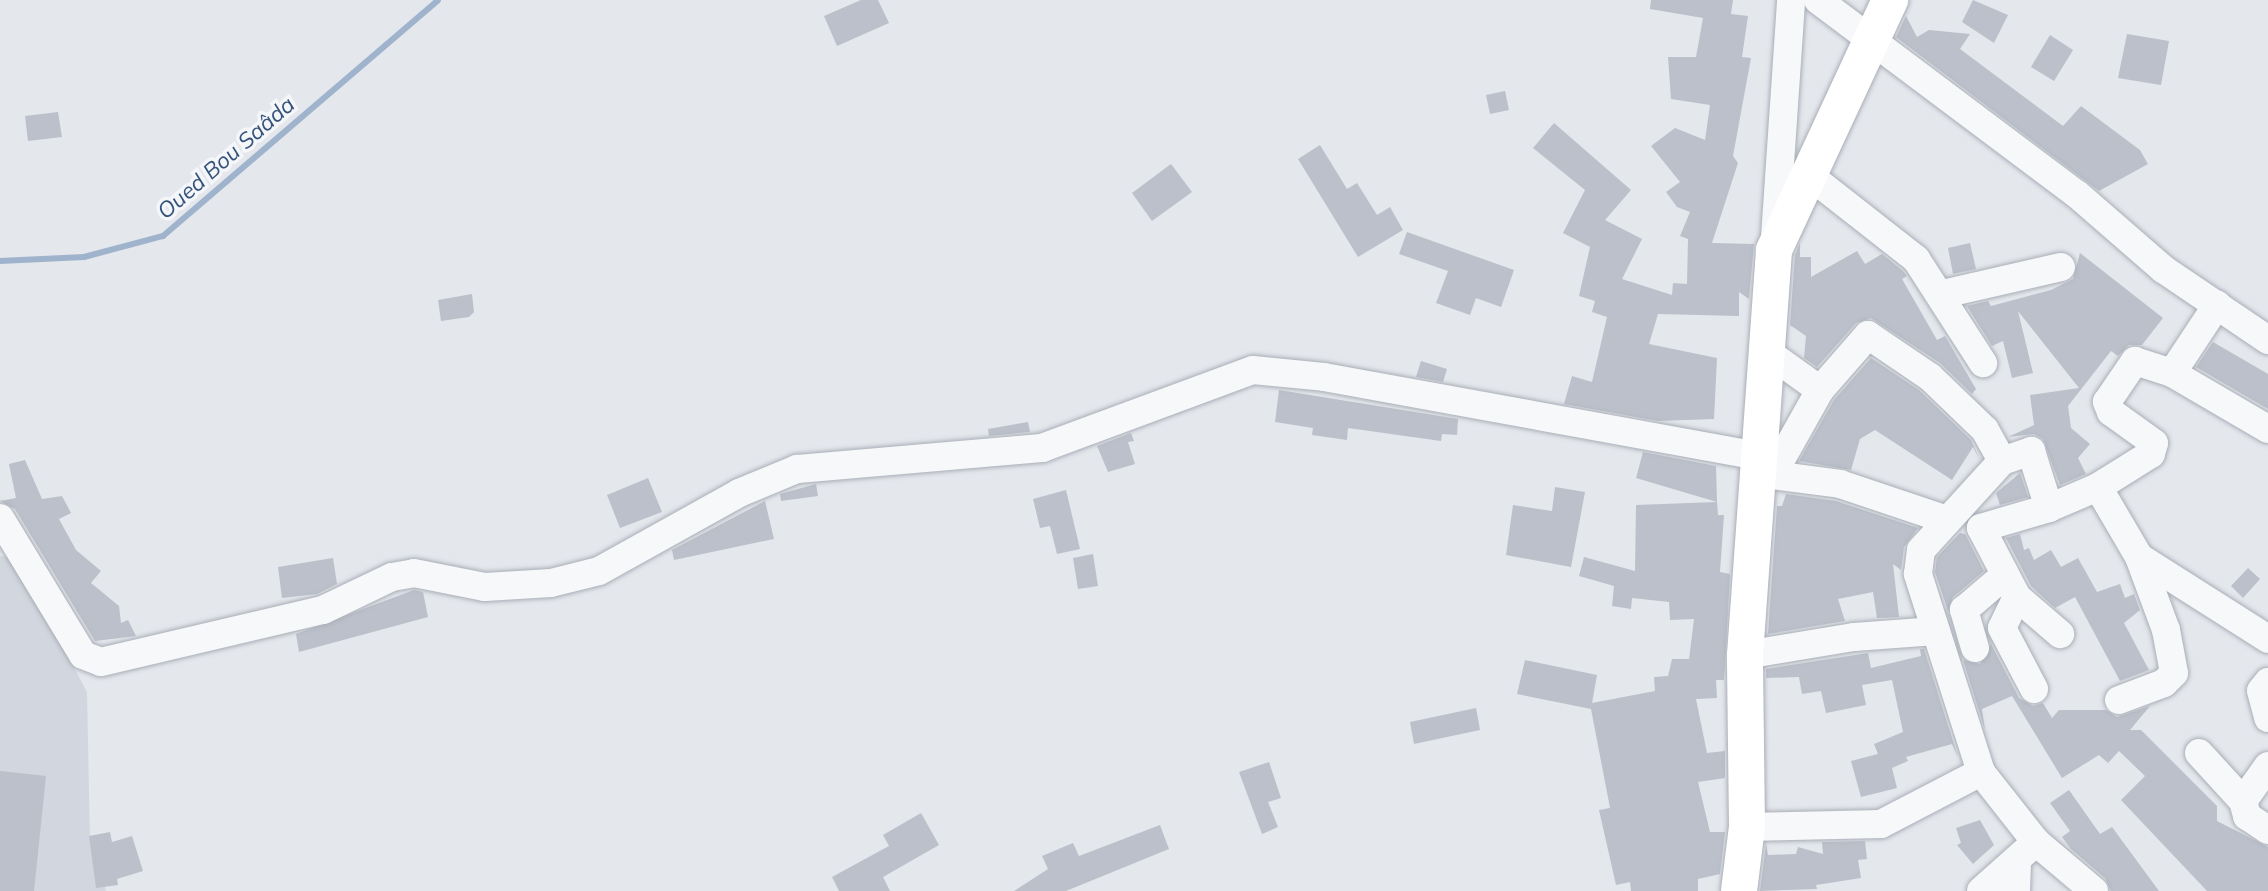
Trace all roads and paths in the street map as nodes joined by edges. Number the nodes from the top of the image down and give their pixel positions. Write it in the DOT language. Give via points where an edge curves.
graph roads {
  1 [pos="1791,0"];
  2 [pos="1818,0"];
  3 [pos="1890,0"];
  4 [pos="1870,38"];
  5 [pos="1810,176"];
  6 [pos="1774,250"];
  7 [pos="2061,267"];
  8 [pos="1943,294"];
  9 [pos="2217,305"];
  10 [pos="2268,340"];
  11 [pos="1763,349"];
  12 [pos="1983,363"];
  13 [pos="2172,373"];
  14 [pos="1820,390"];
  15 [pos="2268,429"];
  16 [pos="2002,461"];
  17 [pos="1763,467"];
  18 [pos="2098,487"];
  19 [pos="2049,508"];
  20 [pos="0,518"];
  21 [pos="1944,519"];
  22 [pos="2139,557"];
  23 [pos="2011,586"];
  24 [pos="1936,631"];
  25 [pos="2060,634"];
  26 [pos="2268,639"];
  27 [pos="1975,648"];
  28 [pos="1745,655"];
  29 [pos="2034,689"];
  30 [pos="2119,700"];
  31 [pos="2199,753"];
  32 [pos="2268,766"];
  33 [pos="1981,772"];
  34 [pos="2243,801"];
  35 [pos="1747,827"];
  36 [pos="2268,830"];
  37 [pos="2026,850"];
  38 [pos="2088,889"];
  39 [pos="1739,891"];
  40 [pos="1981,891"];
  41 [pos="2016,891"];
  1 -- 6 [label="street"];
  2 -- 4 [label="street"];
  3 -- 4 [label="main road"];
  4 -- 5 [label="main road"];
  4 -- 9 [label="street" via="2078,195 2163,269"];
  5 -- 6 [label="main road"];
  5 -- 8 [label="street" via="1916,259"];
  6 -- 11 [label="main road"];
  7 -- 8 [label="street"];
  8 -- 12 [label="street"];
  9 -- 10 [label="street"];
  9 -- 13 [label="street"];
  11 -- 14 [label="street"];
  11 -- 17 [label="main road"];
  13 -- 15 [label="street"];
  13 -- 18 [label="street" via="2135,361 2113,391 2108,407 2155,447"];
  14 -- 16 [label="street" via="1868,335 1930,377 1985,430"];
  14 -- 17 [label="street"];
  16 -- 19 [label="street" via="2031,451"];
  16 -- 21 [label="street"];
  17 -- 20 [label="street" via="1368,385 1253,370 1042,448 797,469 739,493 599,571 551,583 485,587 440,574 403,575 323,610 101,662 83,655"];
  17 -- 21 [label="street" via="1840,484"];
  17 -- 28 [label="main road"];
  18 -- 19 [label="street"];
  18 -- 22 [label="street"];
  19 -- 23 [label="street" via="1981,528"];
  21 -- 24 [label="street" via="1917,563"];
  22 -- 26 [label="street"];
  22 -- 30 [label="street" via="2166,630 2174,673 2164,683"];
  23 -- 25 [label="street"];
  23 -- 27 [label="street" via="1964,610"];
  23 -- 29 [label="street" via="2002,628"];
  24 -- 28 [label="street" via="1854,637"];
  24 -- 33 [label="street"];
  28 -- 35 [label="main road"];
  31 -- 34 [label="street"];
  32 -- 34 [label="street"];
  33 -- 35 [label="street" via="1881,824"];
  33 -- 37 [label="street"];
  34 -- 36 [label="street" via="2247,816"];
  35 -- 39 [label="main road"];
  37 -- 38 [label="street"];
  37 -- 40 [label="street"];
  37 -- 41 [label="street"];
}
